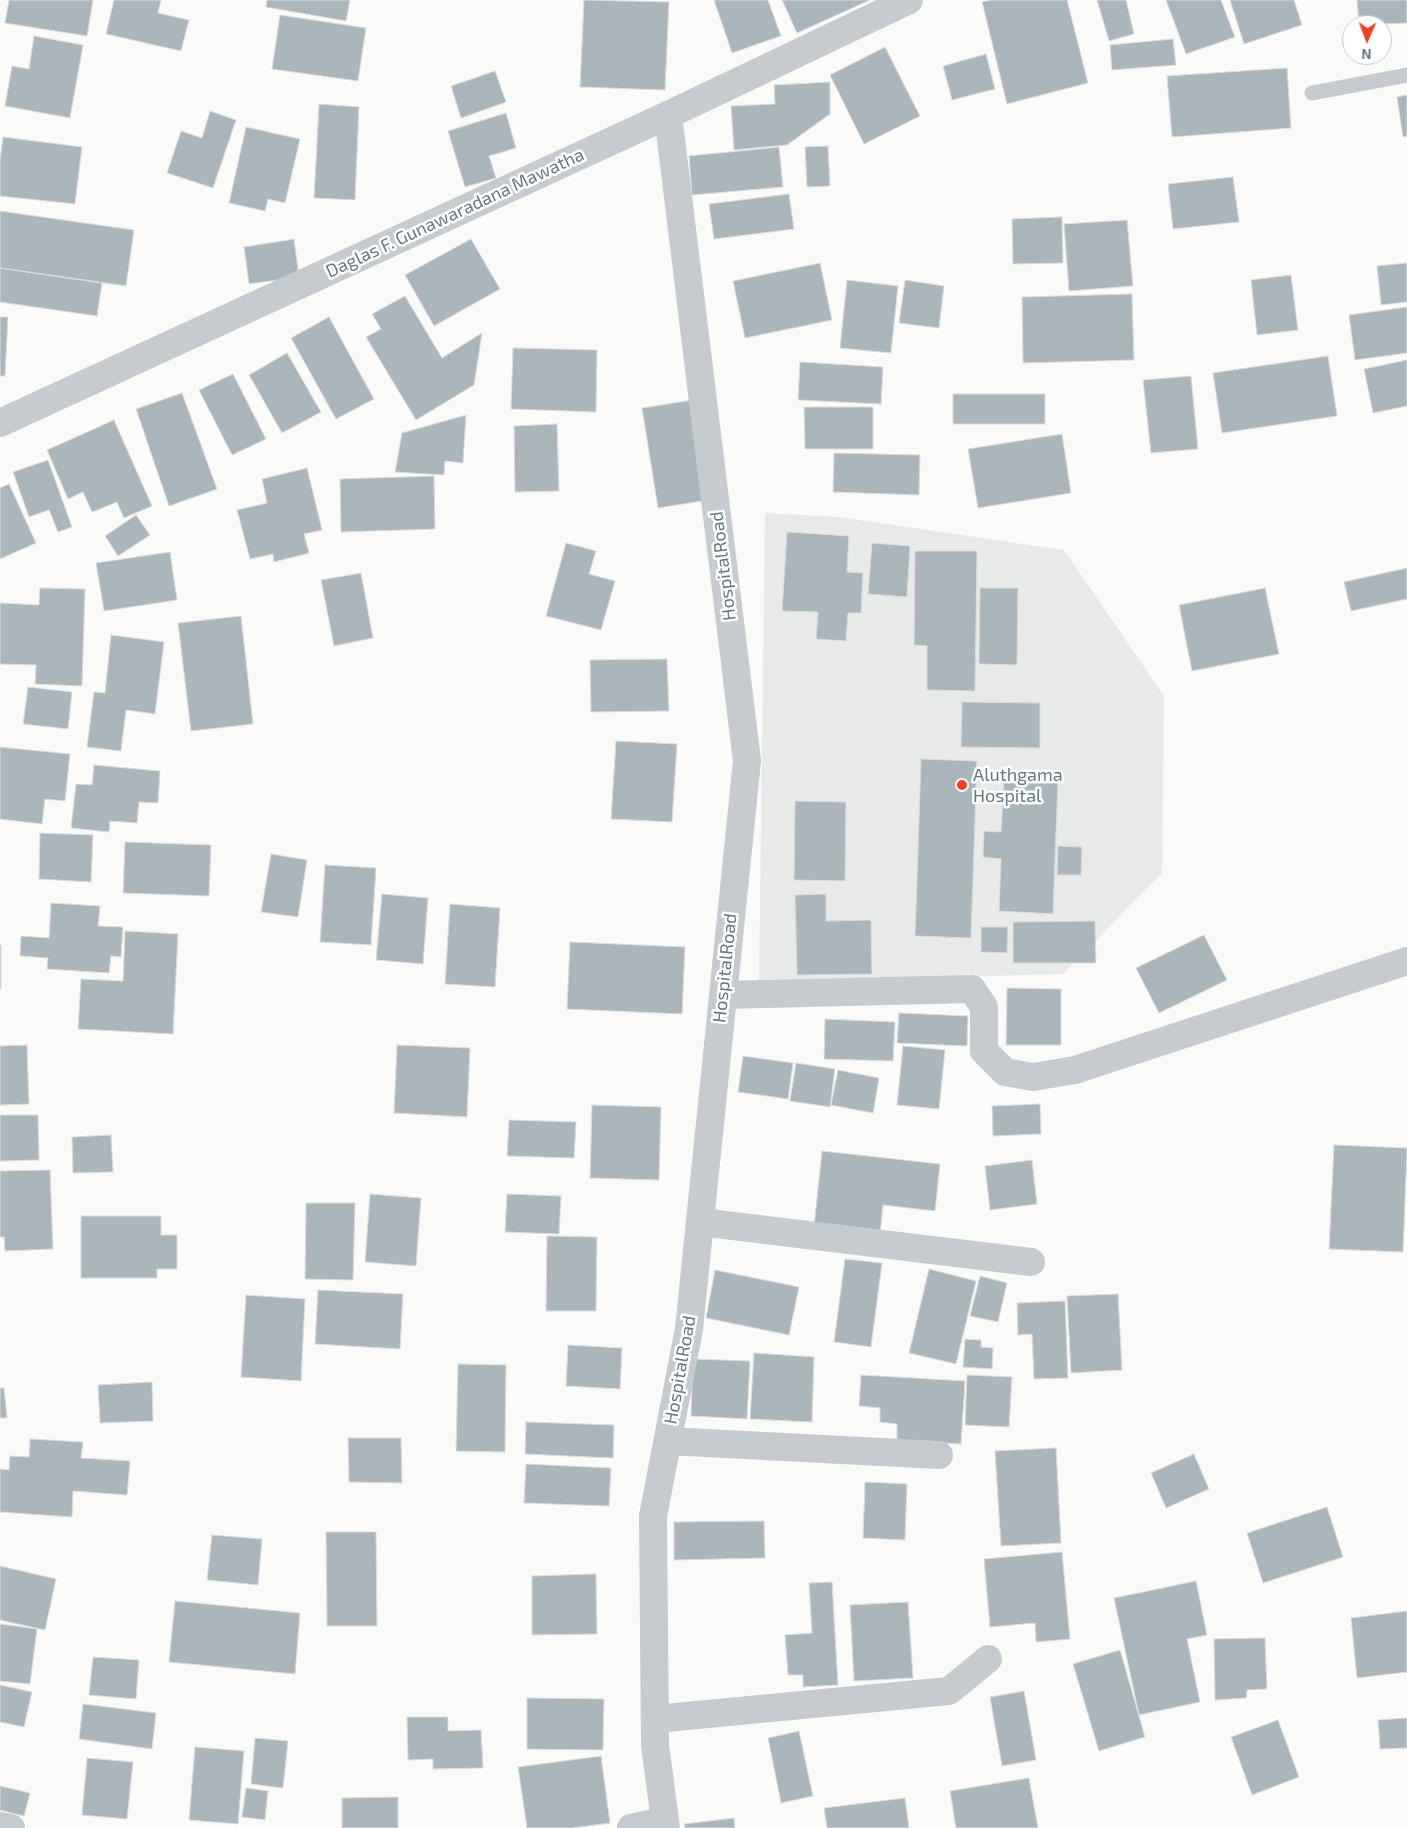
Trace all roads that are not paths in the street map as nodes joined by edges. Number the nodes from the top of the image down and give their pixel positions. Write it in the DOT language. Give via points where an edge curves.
graph roads {
  1 [pos="909,0"];
  2 [pos="1407,75"];
  3 [pos="1312,93"];
  4 [pos="668,115"];
  5 [pos="0,423"];
  6 [pos="1407,961"];
  7 [pos="723,995"];
  8 [pos="700,1222"];
  9 [pos="1031,1262"];
  10 [pos="668,1441"];
  11 [pos="939,1455"];
  12 [pos="988,1659"];
  13 [pos="655,1718"];
  14 [pos="665,1825"];
  15 [pos="0,1826"];
  16 [pos="11,1828"];
  17 [pos="632,1828"];
  1 -- 4 [label="street, Daglas F. Gunawaradana Mawatha"];
  2 -- 3 [label="lane"];
  4 -- 5 [label="street, Daglas F. Gunawaradana Mawatha"];
  4 -- 7 [label="street, HospitalRoad" via="747,761"];
  6 -- 7 [label="street" via="1075,1070 1033,1076 1005,1072 984,1052 984,1007 972,989"];
  7 -- 8 [label="street, HospitalRoad"];
  8 -- 9 [label="street"];
  8 -- 10 [label="street, HospitalRoad" via="689,1330"];
  10 -- 11 [label="street"];
  10 -- 13 [label="street, HospitalRoad" via="653,1516"];
  12 -- 13 [label="street" via="949,1691"];
  13 -- 14 [label="street, HospitalRoad" via="655,1745"];
  14 -- 17 [label="street"];
  15 -- 16 [label="street"];
}
